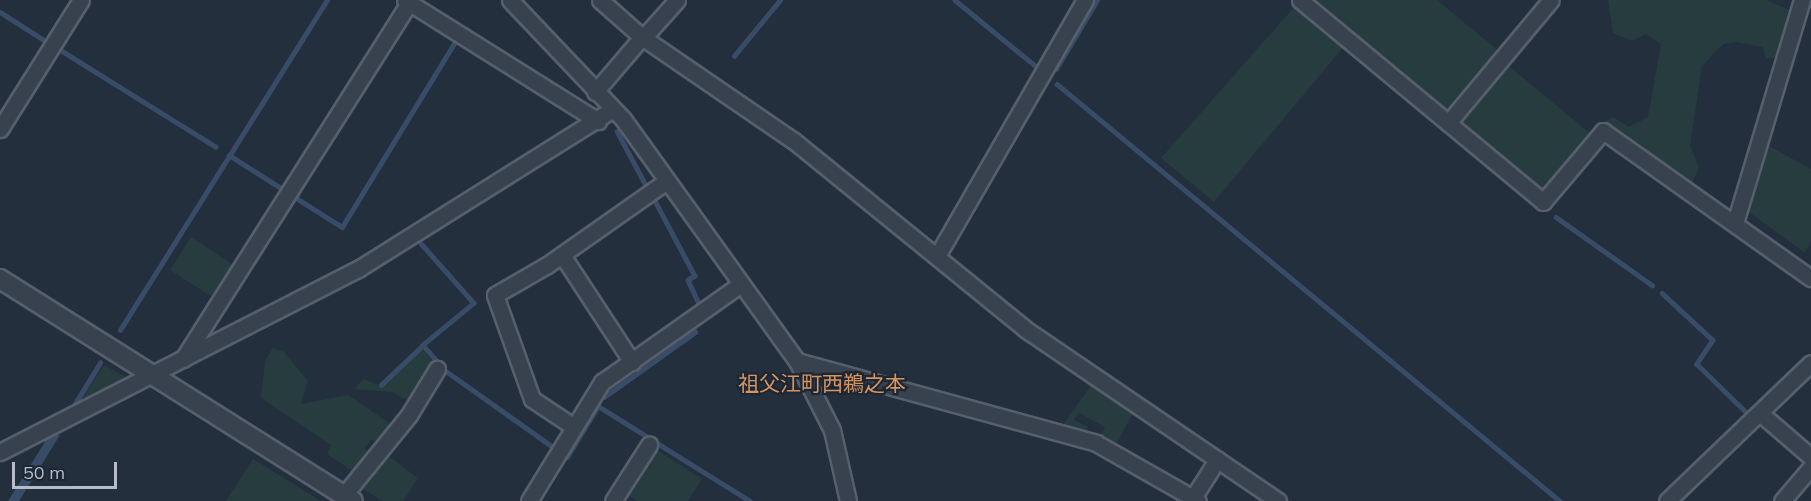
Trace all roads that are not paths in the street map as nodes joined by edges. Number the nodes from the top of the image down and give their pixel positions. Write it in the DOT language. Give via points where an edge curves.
graph roads {
  1 [pos="81,0"];
  2 [pos="510,0"];
  3 [pos="600,0"];
  4 [pos="676,0"];
  5 [pos="1085,0"];
  6 [pos="1300,0"];
  7 [pos="1551,0"];
  8 [pos="1802,0"];
  9 [pos="407,1"];
  10 [pos="642,38"];
  11 [pos="595,92"];
  12 [pos="611,110"];
  13 [pos="598,121"];
  14 [pos="1448,123"];
  15 [pos="0,129"];
  16 [pos="665,182"];
  17 [pos="1735,223"];
  18 [pos="562,255"];
  19 [pos="937,256"];
  20 [pos="1809,271"];
  21 [pos="0,279"];
  22 [pos="741,284"];
  23 [pos="797,361"];
  24 [pos="182,362"];
  25 [pos="632,362"];
  26 [pos="1811,363"];
  27 [pos="437,369"];
  28 [pos="154,376"];
  29 [pos="1760,412"];
  30 [pos="574,427"];
  31 [pos="649,445"];
  32 [pos="0,452"];
  33 [pos="1811,457"];
  34 [pos="1217,460"];
  35 [pos="1811,467"];
  36 [pos="348,498"];
  37 [pos="1194,500"];
  38 [pos="529,501"];
  39 [pos="613,501"];
  40 [pos="848,501"];
  41 [pos="1278,501"];
  42 [pos="1667,501"];
  43 [pos="1782,501"];
  1 -- 15 [label="street"];
  2 -- 11 [label="street"];
  3 -- 10 [label="street"];
  4 -- 10 [label="street"];
  5 -- 19 [label="street"];
  6 -- 14 [label="street"];
  7 -- 14 [label="street"];
  8 -- 17 [label="street"];
  9 -- 13 [label="street"];
  9 -- 24 [label="street"];
  10 -- 11 [label="street"];
  10 -- 19 [label="street" via="794,141"];
  11 -- 12 [label="street"];
  12 -- 13 [label="street"];
  12 -- 16 [label="street"];
  13 -- 24 [label="street" via="358,269"];
  14 -- 17 [label="street" via="1543,202 1602,131"];
  16 -- 18 [label="street"];
  16 -- 22 [label="street"];
  17 -- 20 [label="street"];
  18 -- 25 [label="street"];
  18 -- 30 [label="street" via="495,295 532,399"];
  19 -- 34 [label="street" via="1024,329"];
  21 -- 28 [label="street"];
  22 -- 23 [label="street"];
  22 -- 25 [label="street"];
  23 -- 37 [label="street" via="1086,440"];
  23 -- 40 [label="street" via="832,430"];
  24 -- 28 [label="street"];
  25 -- 30 [label="street" via="602,382"];
  26 -- 29 [label="street"];
  27 -- 36 [label="street"];
  28 -- 32 [label="street"];
  28 -- 36 [label="street"];
  29 -- 33 [label="street"];
  29 -- 42 [label="street"];
  30 -- 38 [label="street"];
  31 -- 39 [label="street"];
  34 -- 37 [label="street"];
  34 -- 41 [label="street"];
  35 -- 43 [label="street"];
}
